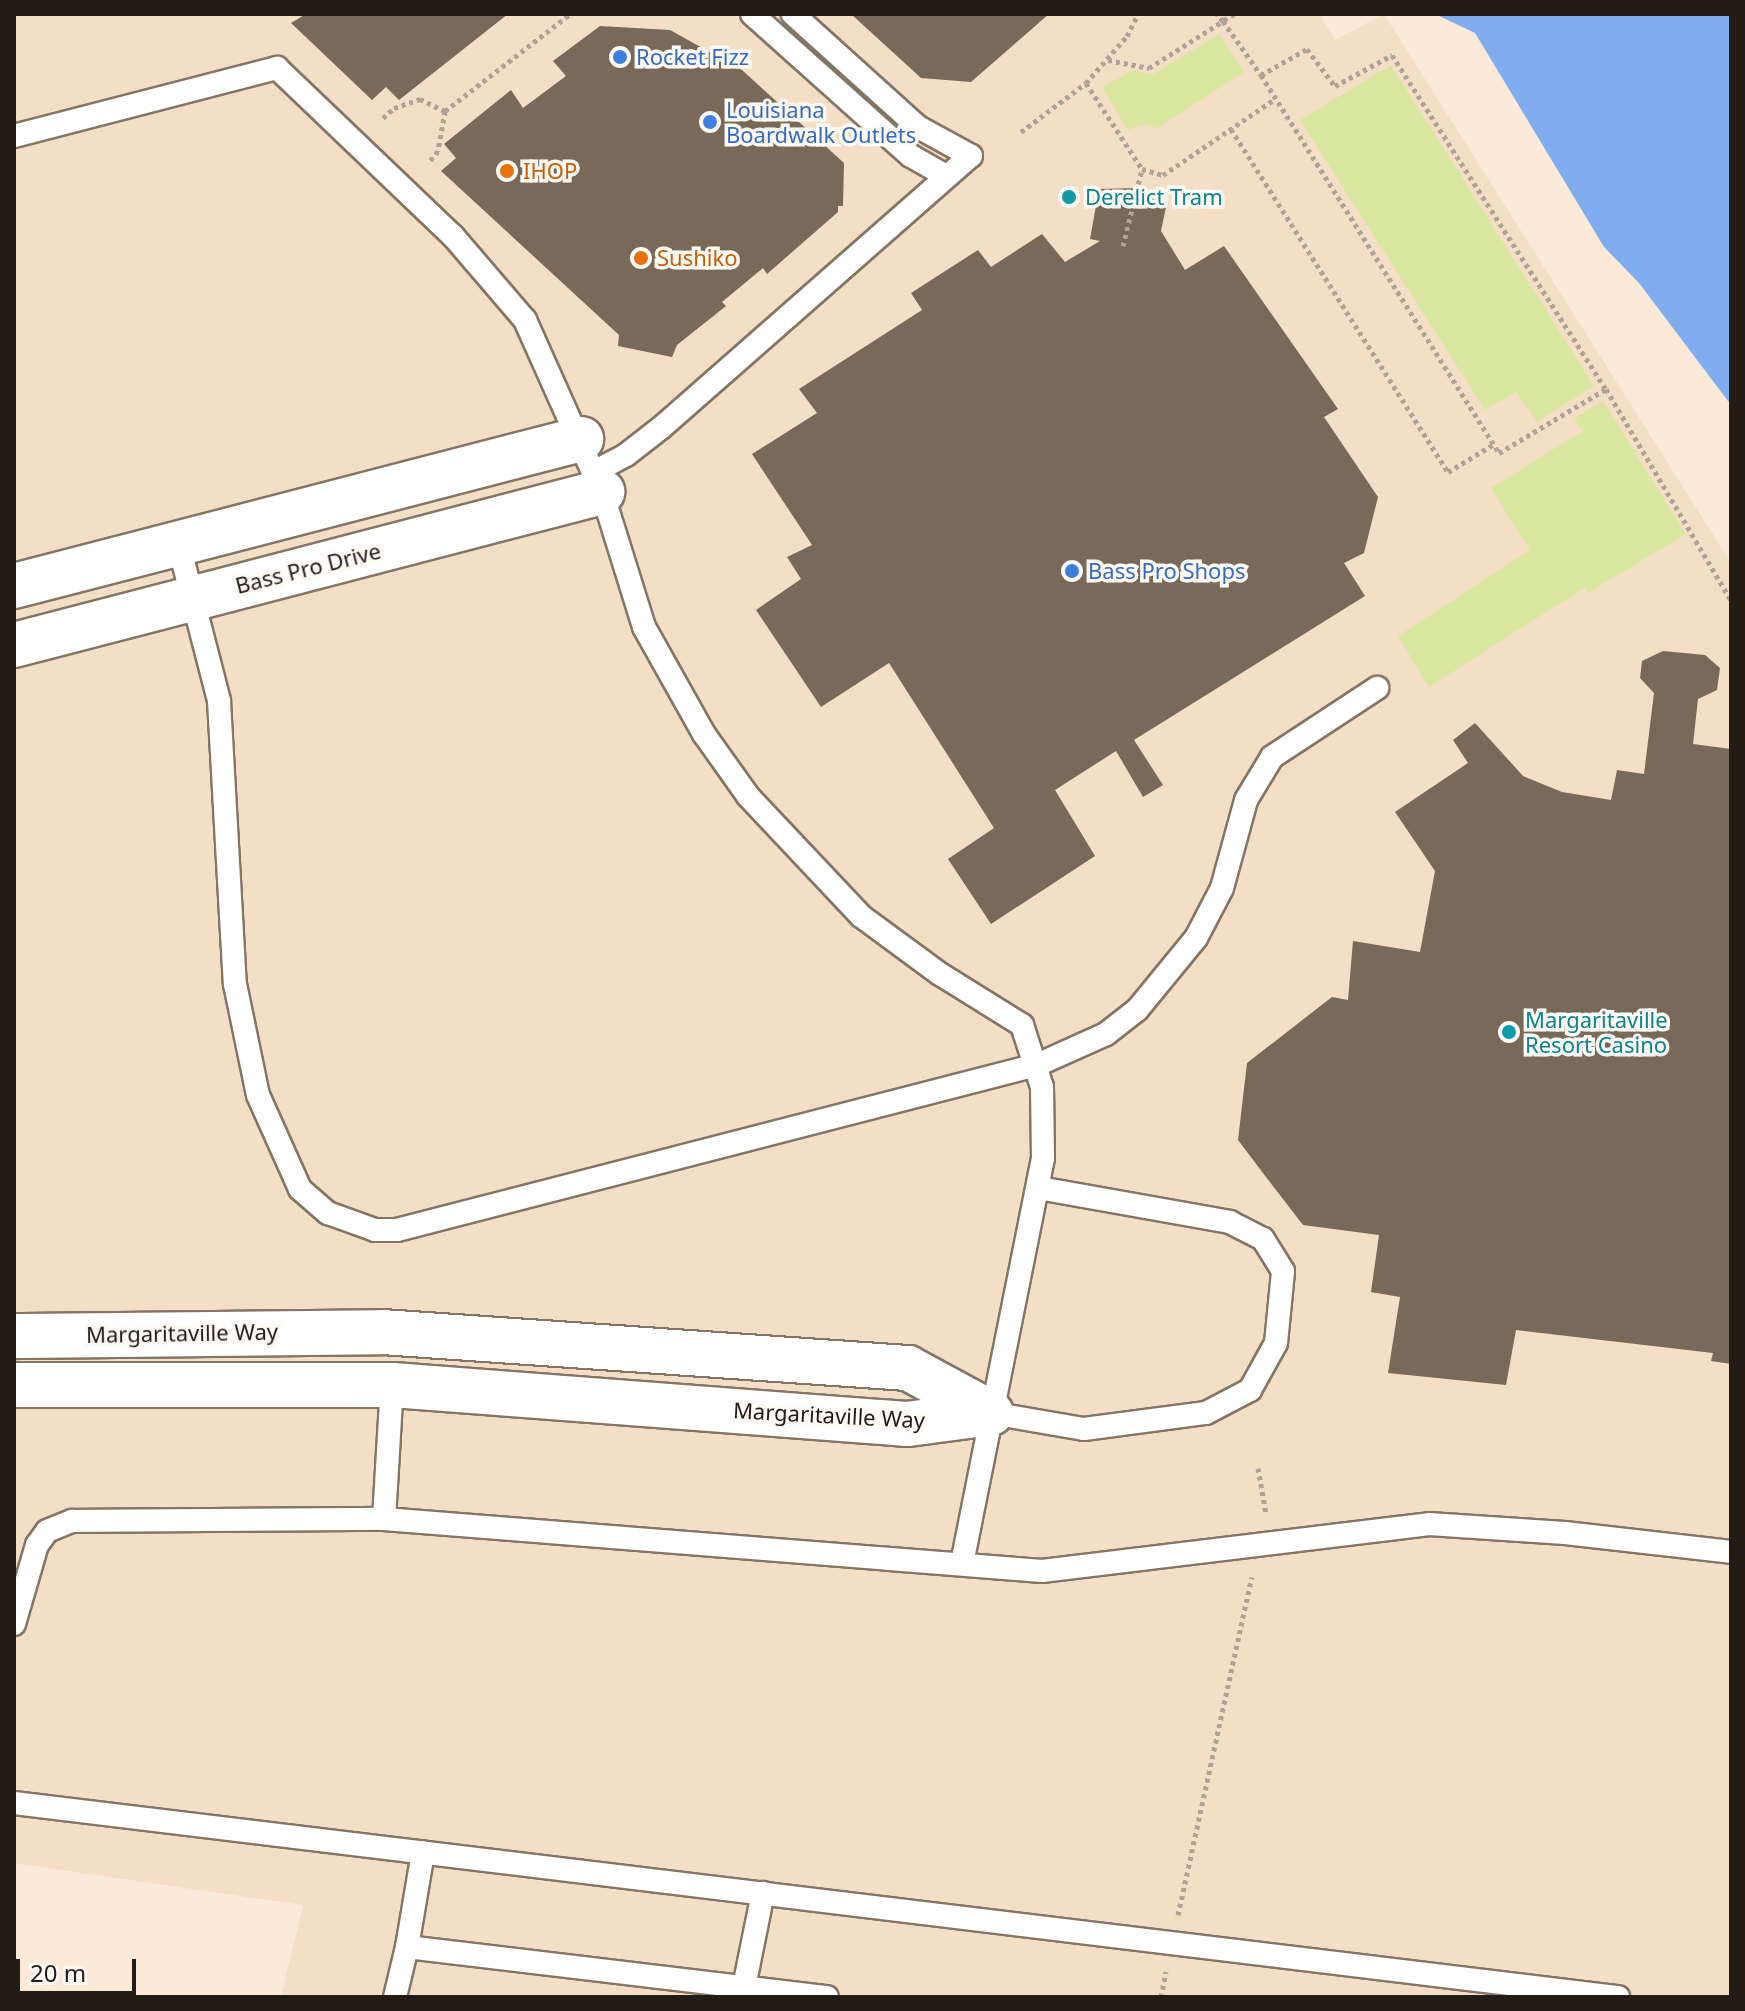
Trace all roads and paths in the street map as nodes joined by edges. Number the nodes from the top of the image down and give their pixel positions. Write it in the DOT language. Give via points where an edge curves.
graph roads {
  1 [pos="570,14"];
  2 [pos="752,14"];
  3 [pos="793,14"];
  4 [pos="1138,14"];
  5 [pos="1217,14"];
  6 [pos="1234,14"];
  7 [pos="1223,21"];
  8 [pos="1108,60"];
  9 [pos="1261,75"];
  10 [pos="1086,83"];
  11 [pos="1275,99"];
  12 [pos="445,111"];
  13 [pos="383,118"];
  14 [pos="1231,129"];
  15 [pos="1021,132"];
  16 [pos="14,136"];
  17 [pos="429,162"];
  18 [pos="1142,169"];
  19 [pos="951,172"];
  20 [pos="1123,246"];
  21 [pos="1606,389"];
  22 [pos="1494,444"];
  23 [pos="593,468"];
  24 [pos="178,542"];
  25 [pos="14,586"];
  26 [pos="192,598"];
  27 [pos="1731,600"];
  28 [pos="14,645"];
  29 [pos="1377,688"];
  30 [pos="1037,1065"];
  31 [pos="1039,1188"];
  32 [pos="14,1336"];
  33 [pos="14,1385"];
  34 [pos="392,1385"];
  35 [pos="991,1413"];
  36 [pos="1258,1468"];
  37 [pos="1266,1514"];
  38 [pos="384,1519"];
  39 [pos="1731,1552"];
  40 [pos="962,1564"];
  41 [pos="1255,1565"];
  42 [pos="14,1624"];
  43 [pos="14,1803"];
  44 [pos="423,1852"];
  45 [pos="763,1893"];
  46 [pos="1177,1922"];
  47 [pos="407,1947"];
  48 [pos="1167,1966"];
  49 [pos="744,1987"];
  50 [pos="1575,1994"];
  51 [pos="395,1997"];
  52 [pos="827,1997"];
  53 [pos="1161,1997"];
  54 [pos="1618,1997"];
  1 -- 12 [label="path"];
  2 -- 19 [label="lane" via="911,156"];
  3 -- 19 [label="lane" via="918,127 971,156"];
  4 -- 8 [label="path"];
  5 -- 7 [label="path"];
  6 -- 7 [label="path"];
  7 -- 8 [label="path" via="1149,68"];
  7 -- 9 [label="path"];
  8 -- 10 [label="path"];
  9 -- 11 [label="path"];
  9 -- 21 [label="path" via="1307,49 1335,86 1392,55"];
  10 -- 15 [label="path"];
  10 -- 18 [label="path"];
  11 -- 14 [label="path"];
  11 -- 22 [label="path"];
  12 -- 13 [label="path" via="420,99"];
  12 -- 17 [label="path" via="438,151"];
  14 -- 18 [label="path" via="1163,175"];
  14 -- 22 [label="path" via="1448,472"];
  16 -- 23 [label="lane" via="277,68 453,236 508,297 537,339"];
  18 -- 20 [label="path"];
  19 -- 23 [label="lane" via="662,427 626,455"];
  21 -- 22 [label="path" via="1499,453"];
  21 -- 27 [label="path"];
  23 -- 24 [label="street"];
  23 -- 26 [label="street, Bass Pro Drive"];
  23 -- 30 [label="lane" via="644,627 704,734 748,796 861,916 1022,1025"];
  24 -- 25 [label="street"];
  24 -- 26 [label="lane"];
  26 -- 28 [label="street, Bass Pro Drive"];
  26 -- 30 [label="lane" via="219,701 235,984 245,1040 258,1095 289,1173 328,1213 375,1230 397,1230"];
  29 -- 30 [label="lane" via="1272,757 1257,777 1222,888 1169,976 1106,1034"];
  30 -- 31 [label="lane" via="1044,1123"];
  31 -- 35 [label="lane"];
  31 -- 35 [label="lane" via="1230,1222 1263,1239 1283,1271 1276,1343 1250,1390 1206,1413 1084,1429"];
  32 -- 35 [label="street, Margaritaville Way" via="382,1332 908,1368"];
  33 -- 34 [label="street, Margaritaville Way"];
  34 -- 35 [label="street, Margaritaville Way" via="907,1424"];
  34 -- 38 [label="lane"];
  35 -- 40 [label="lane"];
  36 -- 37 [label="path"];
  38 -- 40 [label="lane"];
  38 -- 42 [label="lane" via="58,1525 37,1545"];
  39 -- 40 [label="lane" via="1429,1524 1067,1571"];
  41 -- 46 [label="path"];
  43 -- 44 [label="lane"];
  44 -- 45 [label="lane"];
  44 -- 47 [label="lane"];
  45 -- 49 [label="lane"];
  45 -- 50 [label="lane"];
  47 -- 49 [label="lane"];
  47 -- 51 [label="lane"];
  48 -- 53 [label="path"];
  49 -- 52 [label="lane"];
  50 -- 54 [label="lane"];
}
